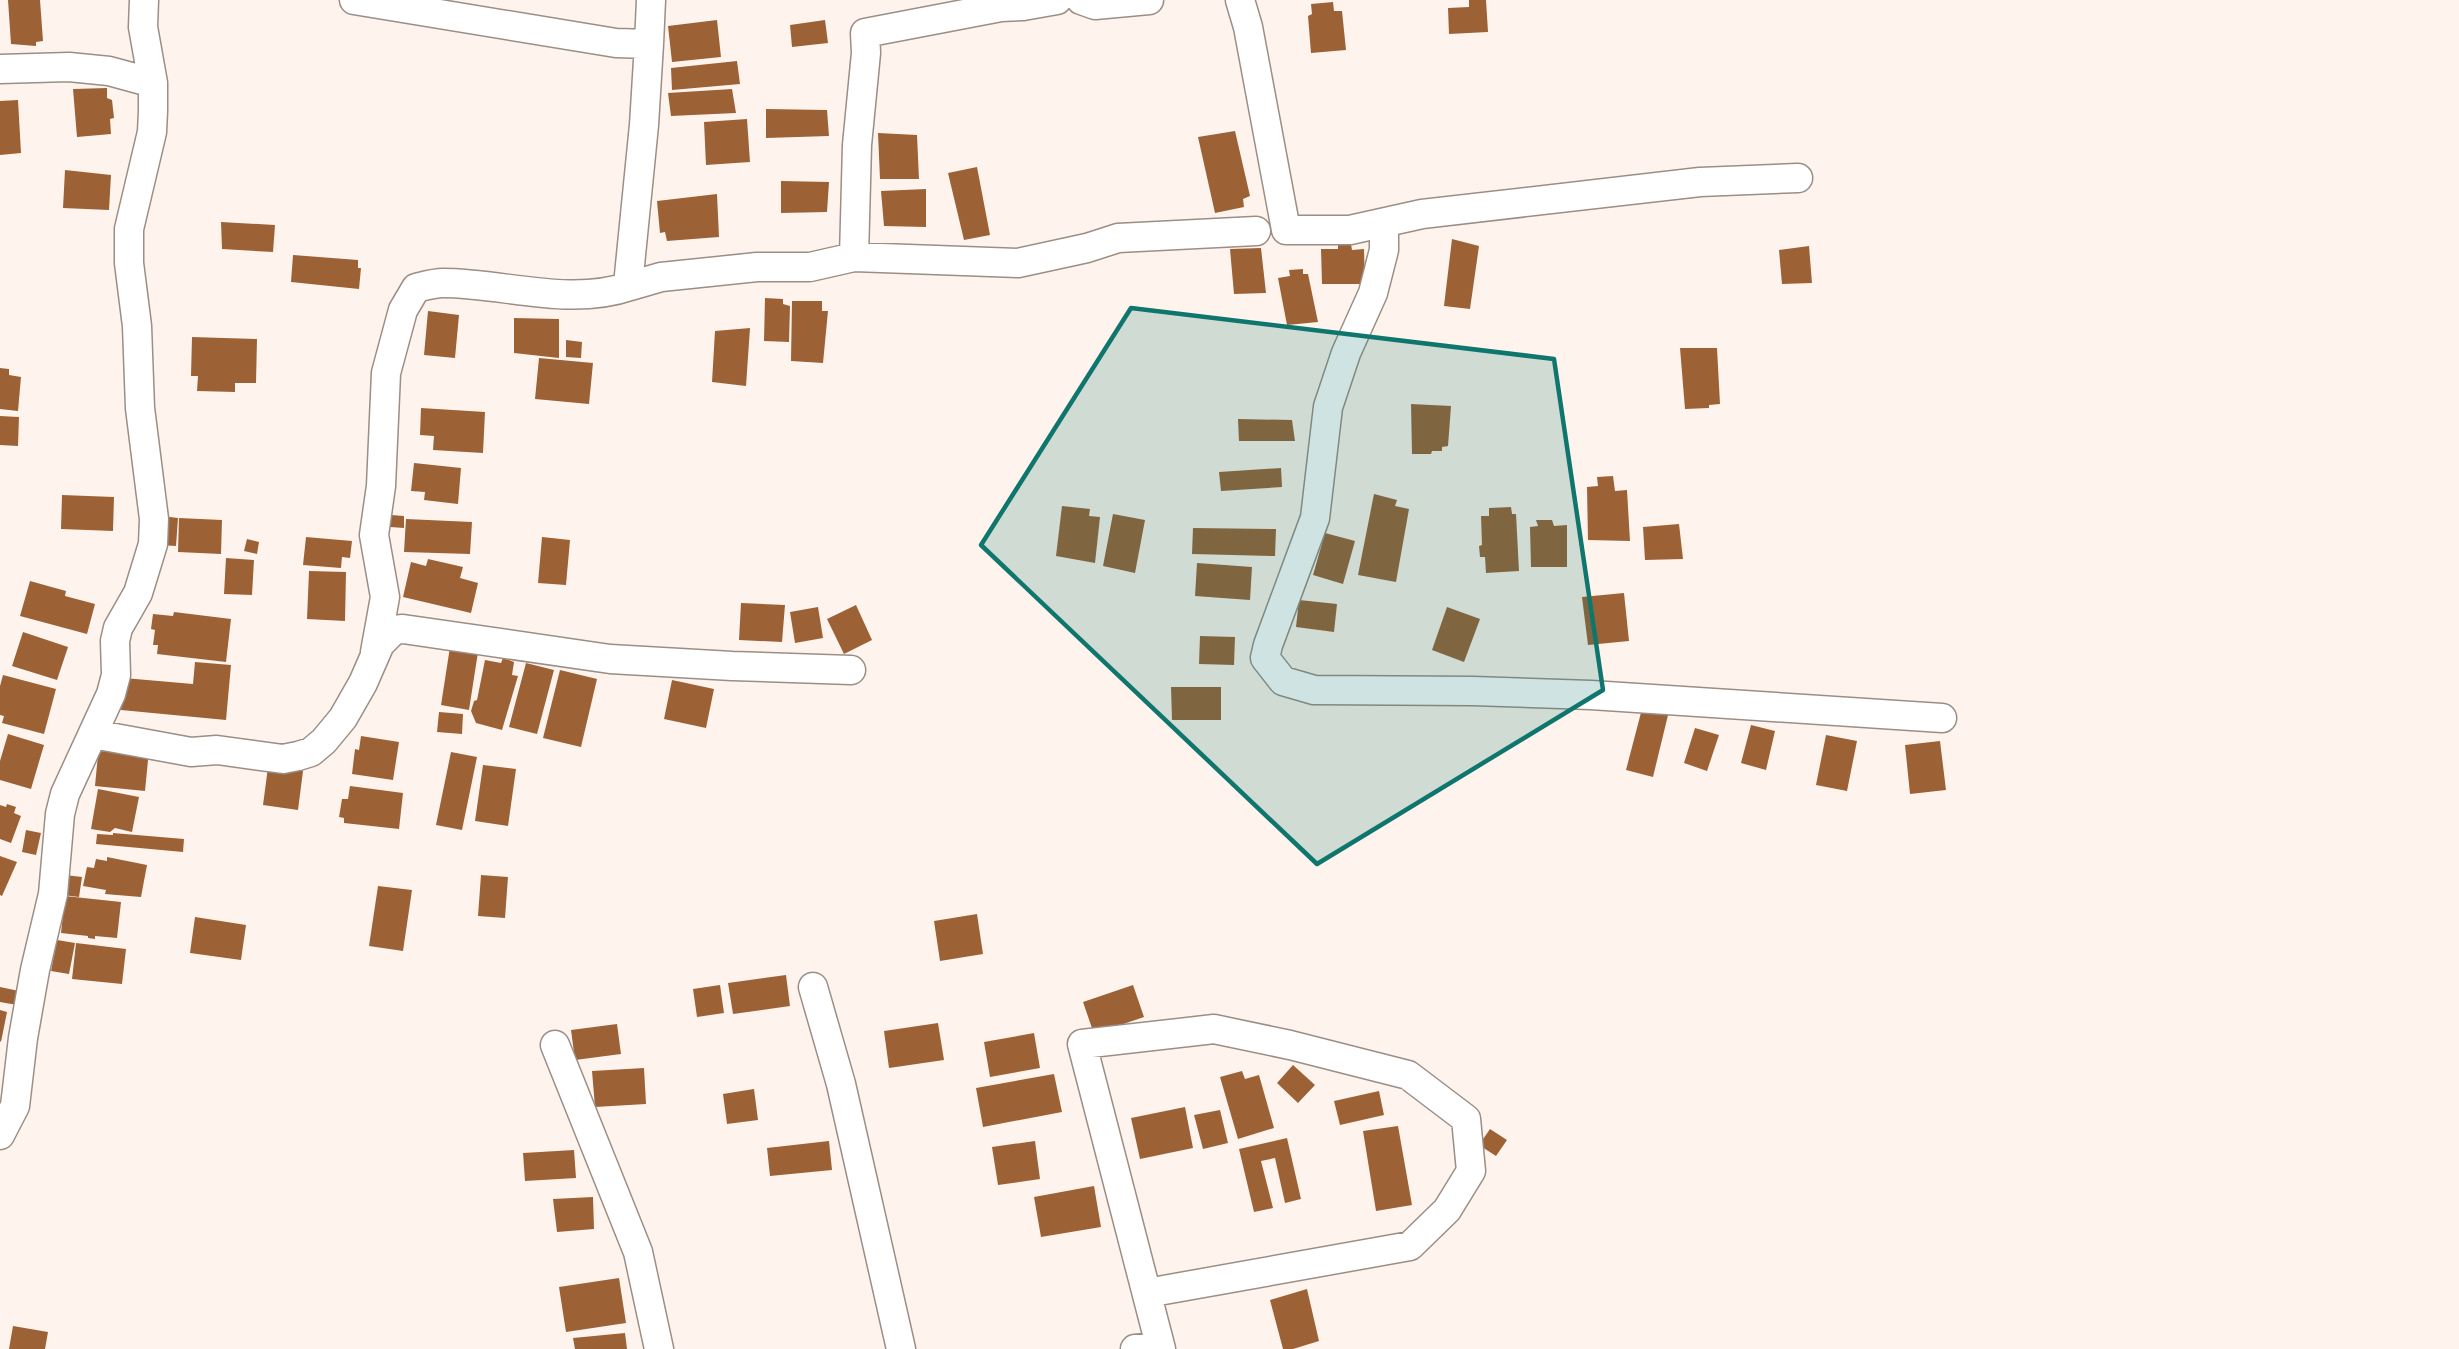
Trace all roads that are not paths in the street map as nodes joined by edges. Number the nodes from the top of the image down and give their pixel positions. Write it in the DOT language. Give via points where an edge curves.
graph roads {
  1 [pos="354,0"];
  2 [pos="651,0"];
  3 [pos="1057,0"];
  4 [pos="1081,0"];
  5 [pos="1149,0"];
  6 [pos="1240,0"];
  7 [pos="146,2"];
  8 [pos="649,44"];
  9 [pos="0,69"];
  10 [pos="153,84"];
  11 [pos="1798,178"];
  12 [pos="1384,223"];
  13 [pos="1256,231"];
  14 [pos="854,257"];
  15 [pos="630,286"];
  16 [pos="374,658"];
  17 [pos="851,670"];
  18 [pos="1942,718"];
  19 [pos="93,734"];
  20 [pos="813,987"];
  21 [pos="555,1045"];
  22 [pos="3,1120"];
  23 [pos="1147,1293"];
  24 [pos="1152,1348"];
  25 [pos="659,1349"];
  26 [pos="901,1349"];
  1 -- 8 [label="street" via="616,43"];
  2 -- 8 [label="street"];
  3 -- 14 [label="street" via="865,33"];
  4 -- 5 [label="street" via="1095,5"];
  6 -- 12 [label="street" via="1286,230 1350,230"];
  7 -- 10 [label="street" via="145,47"];
  8 -- 15 [label="street"];
  9 -- 10 [label="street" via="79,68 109,71"];
  10 -- 19 [label="street" via="152,132 129,229 129,252 140,408 154,519 153,544 138,592 118,628 116,675"];
  11 -- 12 [label="street" via="1700,182 1536,199"];
  12 -- 18 [label="street" via="1384,250 1373,293 1346,353 1328,407 1315,518 1266,652 1265,658 1283,681 1314,690 1591,695"];
  13 -- 14 [label="street" via="1118,238 1018,263"];
  14 -- 15 [label="street" via="810,267 757,267 661,277"];
  15 -- 16 [label="street" via="611,293 574,295 441,282 416,288 403,310 386,373 381,486 374,535 385,597"];
  16 -- 17 [label="street" via="388,635 404,629 610,659"];
  16 -- 19 [label="street" via="343,718 311,752 298,756 283,759 217,750 191,752"];
  19 -- 22 [label="street" via="64,795 53,894 35,970 15,1106"];
  20 -- 26 [label="street" via="841,1084"];
  21 -- 25 [label="street" via="638,1252"];
  23 -- 23 [label="street" via="1410,1246 1447,1210 1471,1172 1466,1119 1408,1076 1214,1029 1082,1044"];
  23 -- 24 [label="street"];
}
